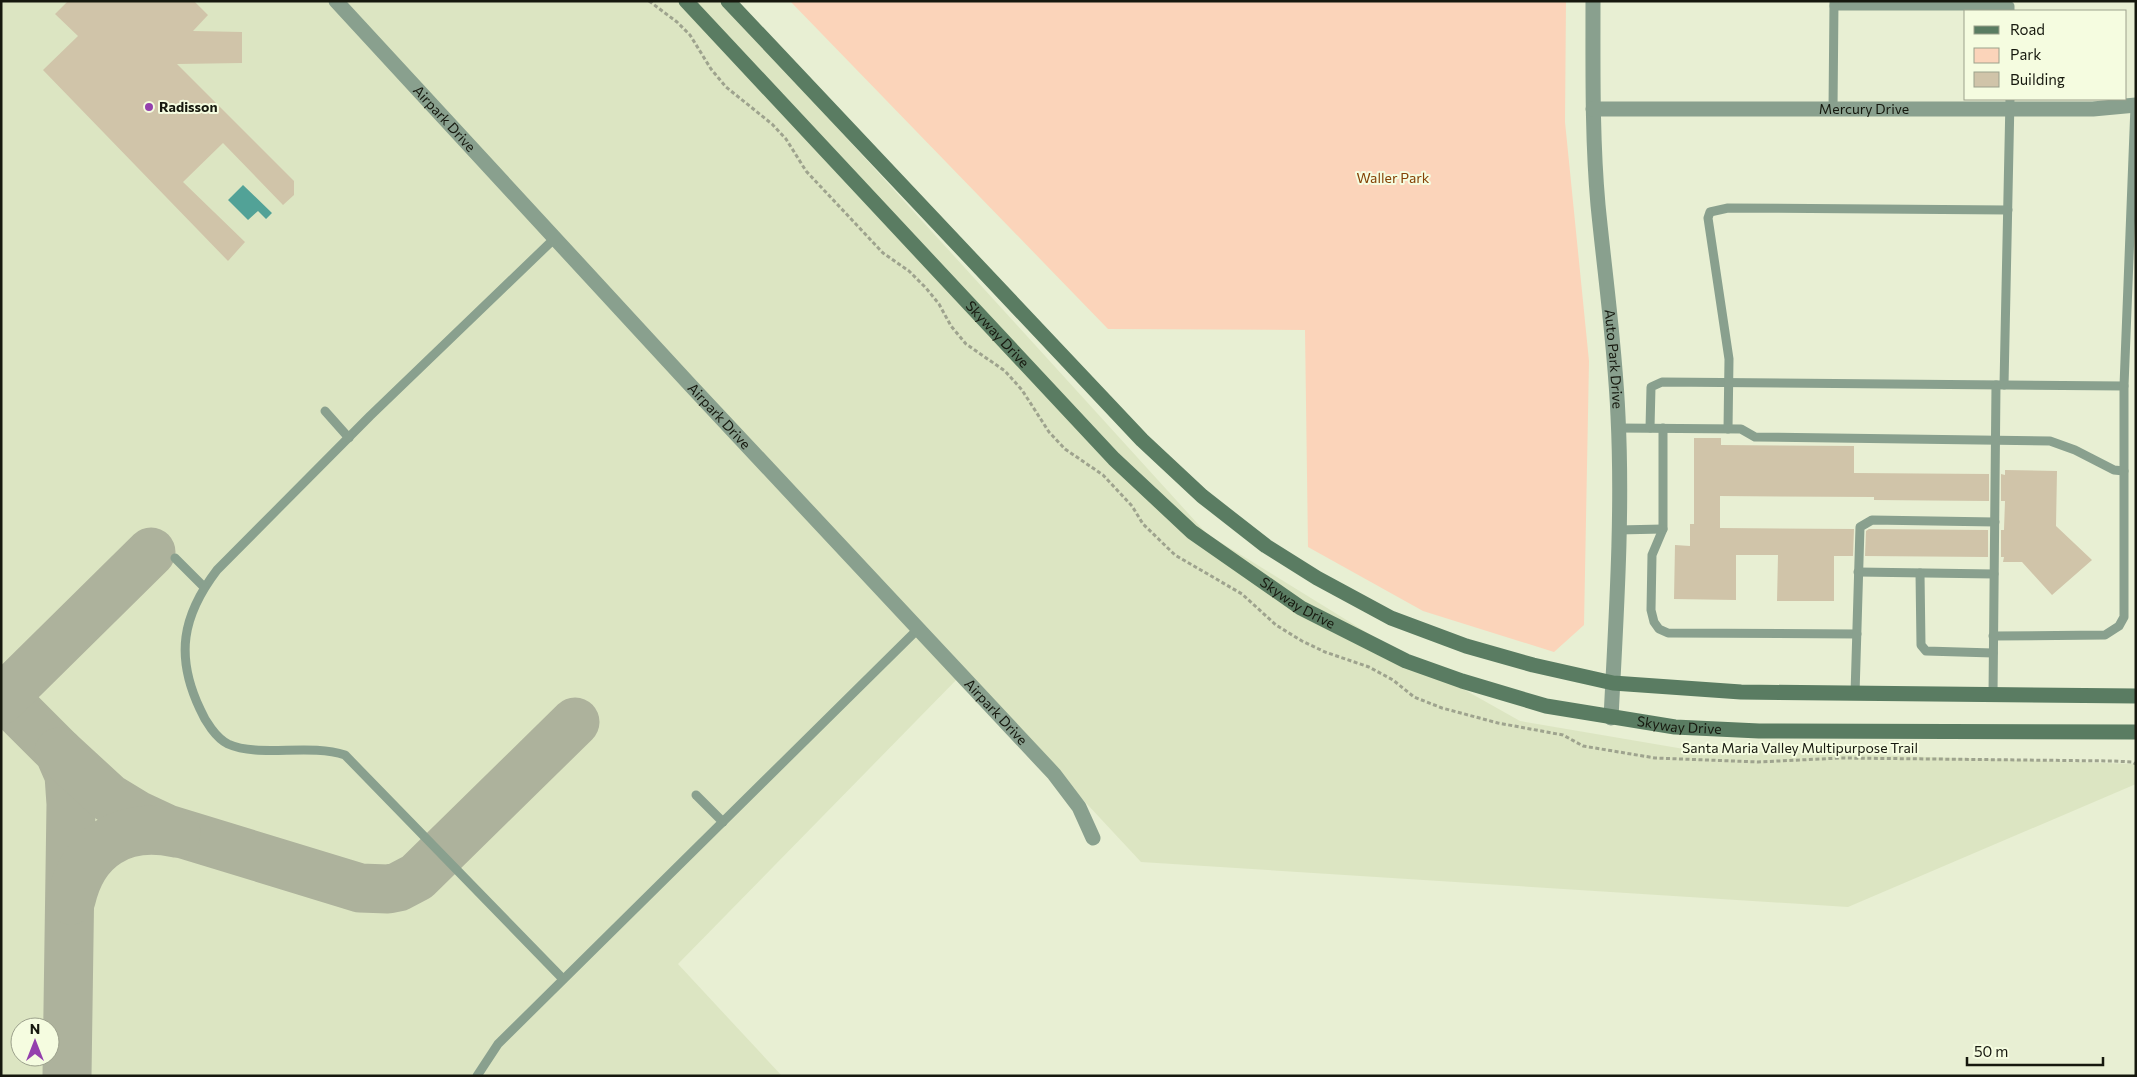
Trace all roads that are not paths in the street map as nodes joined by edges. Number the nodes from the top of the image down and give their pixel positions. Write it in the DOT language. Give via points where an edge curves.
graph roads {
  1 [pos="336,1"];
  2 [pos="686,1"];
  3 [pos="728,1"];
  4 [pos="1593,1"];
  5 [pos="1834,3"];
  6 [pos="2010,10"];
  7 [pos="2010,104"];
  8 [pos="2135,106"];
  9 [pos="1593,109"];
  10 [pos="1833,109"];
  11 [pos="2008,210"];
  12 [pos="555,238"];
  13 [pos="1729,383"];
  14 [pos="2000,385"];
  15 [pos="2124,386"];
  16 [pos="325,411"];
  17 [pos="1618,428"];
  18 [pos="1650,428"];
  19 [pos="1663,428"];
  20 [pos="1728,429"];
  21 [pos="349,438"];
  22 [pos="1996,440"];
  23 [pos="2124,471"];
  24 [pos="1995,522"];
  25 [pos="1663,529"];
  26 [pos="1618,530"];
  27 [pos="175,558"];
  28 [pos="1858,572"];
  29 [pos="1920,573"];
  30 [pos="1994,574"];
  31 [pos="204,587"];
  32 [pos="919,628"];
  33 [pos="1857,634"];
  34 [pos="1993,636"];
  35 [pos="1993,653"];
  36 [pos="1613,683"];
  37 [pos="1855,694"];
  38 [pos="1993,695"];
  39 [pos="2136,696"];
  40 [pos="1611,718"];
  41 [pos="2136,732"];
  42 [pos="696,795"];
  43 [pos="723,822"];
  44 [pos="1093,838"];
  45 [pos="563,979"];
  46 [pos="477,1076"];
  1 -- 12 [label="street, Airpark Drive"];
  2 -- 40 [label="main road, Skyway Drive" via="1114,459 1192,532 1301,608 1406,661 1546,706"];
  3 -- 36 [label="main road" via="1142,440 1202,496 1266,546 1391,618 1466,646"];
  4 -- 9 [label="street, Auto Park Drive"];
  5 -- 6 [label="lane" via="2010,6"];
  5 -- 10 [label="lane"];
  7 -- 8 [label="street, Mercury Drive" via="2093,109"];
  7 -- 10 [label="street, Mercury Drive"];
  7 -- 11 [label="lane"];
  8 -- 15 [label="lane"];
  9 -- 10 [label="street, Mercury Drive"];
  9 -- 17 [label="street, Auto Park Drive"];
  11 -- 13 [label="lane" via="1728,208 1710,212 1708,218 1729,360"];
  11 -- 14 [label="lane"];
  12 -- 21 [label="lane"];
  12 -- 32 [label="street, Airpark Drive"];
  13 -- 14 [label="lane"];
  13 -- 18 [label="lane" via="1656,384 1651,387 1650,394"];
  13 -- 20 [label="lane"];
  14 -- 15 [label="lane"];
  14 -- 22 [label="lane"];
  15 -- 23 [label="lane"];
  16 -- 21 [label="lane"];
  17 -- 18 [label="lane"];
  17 -- 26 [label="street, Auto Park Drive"];
  18 -- 19 [label="lane"];
  19 -- 20 [label="lane"];
  19 -- 25 [label="lane"];
  20 -- 22 [label="lane" via="1740,429 1756,437"];
  21 -- 31 [label="lane" via="217,570"];
  22 -- 23 [label="lane" via="2050,442 2075,450 2114,470"];
  22 -- 24 [label="lane"];
  23 -- 34 [label="lane" via="2124,617 2119,626 2105,635"];
  24 -- 28 [label="lane" via="1865,522 1860,527"];
  24 -- 30 [label="lane"];
  25 -- 26 [label="lane"];
  25 -- 33 [label="lane" via="1655,546 1652,564 1651,610 1659,629 1668,633"];
  26 -- 36 [label="street, Auto Park Drive"];
  27 -- 31 [label="lane"];
  28 -- 29 [label="lane"];
  28 -- 33 [label="lane"];
  29 -- 30 [label="lane"];
  29 -- 35 [label="lane" via="1921,645 1926,651"];
  30 -- 34 [label="lane"];
  31 -- 45 [label="lane" via="192,612 184,652 188,683 210,727 227,743 246,749 329,750 345,755"];
  32 -- 43 [label="lane"];
  32 -- 44 [label="street, Airpark Drive" via="1054,774 1080,807"];
  33 -- 37 [label="lane"];
  34 -- 35 [label="lane"];
  35 -- 38 [label="lane"];
  36 -- 37 [label="main road" via="1741,692"];
  36 -- 40 [label="street, Auto Park Drive"];
  37 -- 38 [label="main road"];
  38 -- 39 [label="main road"];
  40 -- 41 [label="main road, Skyway Drive" via="1675,727 1759,731"];
  42 -- 43 [label="lane"];
  43 -- 45 [label="lane"];
  45 -- 46 [label="lane" via="498,1044"];
}
